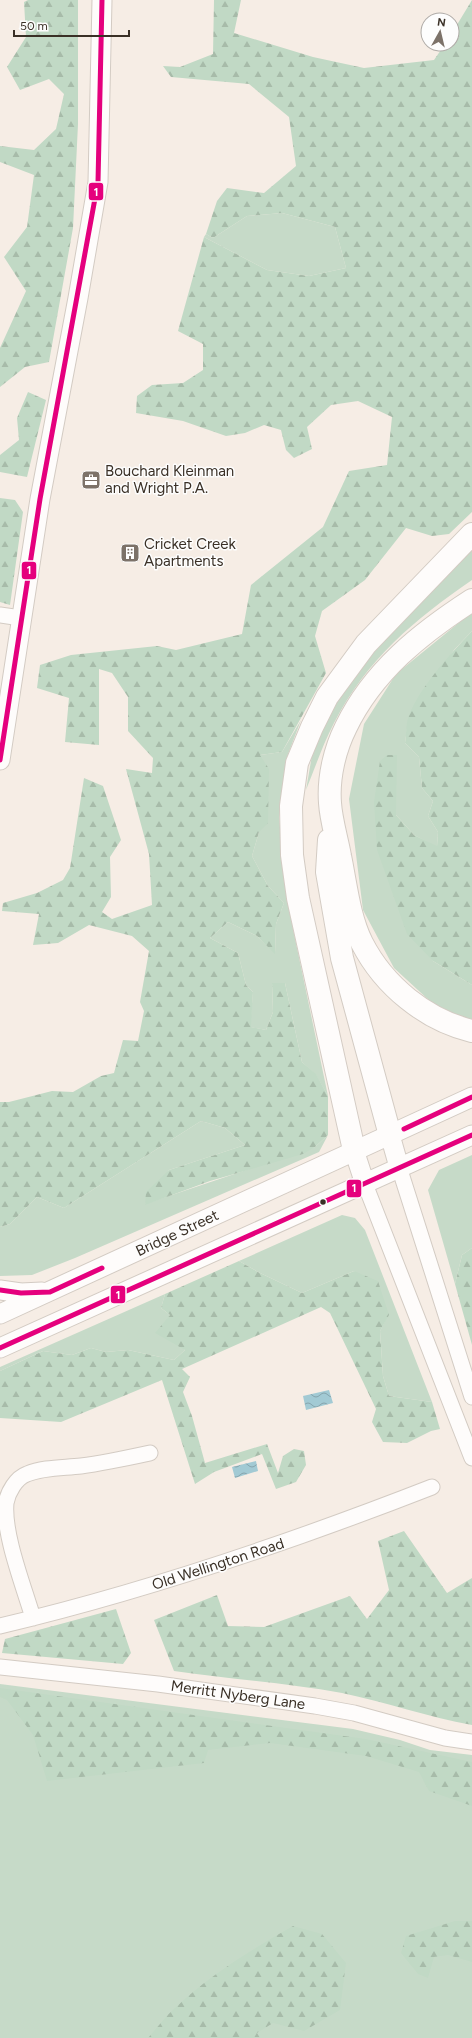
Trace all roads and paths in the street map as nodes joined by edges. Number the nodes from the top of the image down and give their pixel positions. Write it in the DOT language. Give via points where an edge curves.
graph roads {
  1 [pos="102,0"];
  2 [pos="472,534"];
  3 [pos="472,600"];
  4 [pos="0,615"];
  5 [pos="21,618"];
  6 [pos="0,760"];
  7 [pos="330,802"];
  8 [pos="472,1032"];
  9 [pos="472,1097"];
  10 [pos="390,1135"];
  11 [pos="472,1135"];
  12 [pos="354,1150"];
  13 [pos="399,1167"];
  14 [pos="366,1184"];
  15 [pos="0,1290"];
  16 [pos="50,1292"];
  17 [pos="0,1314"];
  18 [pos="0,1348"];
  19 [pos="472,1397"];
  20 [pos="150,1453"];
  21 [pos="472,1458"];
  22 [pos="432,1487"];
  23 [pos="33,1618"];
  24 [pos="0,1626"];
  25 [pos="0,1667"];
  26 [pos="472,1742"];
  1 -- 5 [label="main road" via="98,182"];
  2 -- 12 [label="highway" via="366,644 327,697 298,763 291,806 292,855 297,891"];
  3 -- 7 [label="highway" via="446,617 391,662 368,689 354,710 338,745 333,764"];
  4 -- 5 [label="street"];
  5 -- 6 [label="main road"];
  7 -- 8 [label="highway" via="351,909 362,943 382,972 413,1004 445,1022"];
  7 -- 10 [label="highway" via="328,872 342,958"];
  9 -- 10 [label="main road, Bridge Street"];
  10 -- 12 [label="main road, Bridge Street"];
  10 -- 13 [label="main road"];
  11 -- 13 [label="main road"];
  12 -- 14 [label="main road"];
  12 -- 16 [label="main road, Bridge Street"];
  13 -- 14 [label="main road"];
  13 -- 19 [label="street"];
  14 -- 18 [label="main road"];
  14 -- 21 [label="street"];
  15 -- 16 [label="main road" via="21,1293"];
  16 -- 17 [label="main road, Bridge Street"];
  20 -- 23 [label="street" via="114,1461 41,1469 25,1474 16,1481 6,1502 7,1521 10,1540"];
  22 -- 23 [label="street, Old Wellington Road" via="300,1537 205,1569"];
  23 -- 24 [label="street, Old Wellington Road"];
  25 -- 26 [label="street, Merritt Nyberg Lane" via="158,1684 315,1706 362,1715 445,1738"];
}
